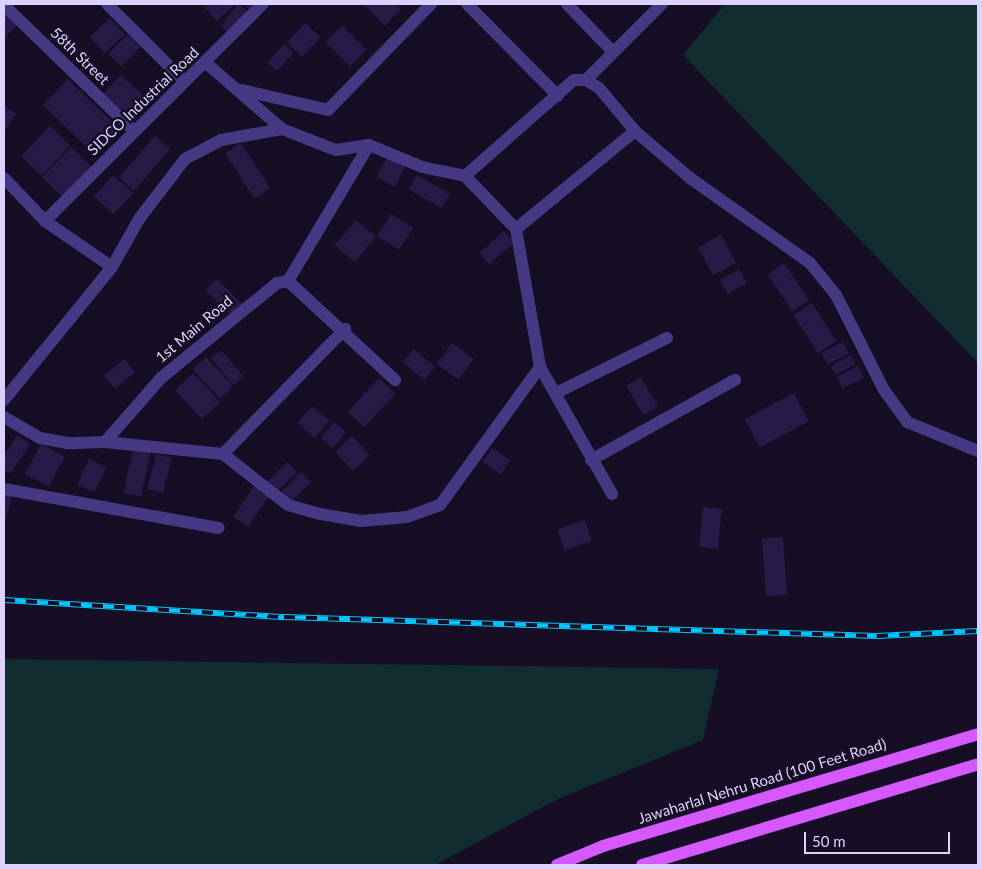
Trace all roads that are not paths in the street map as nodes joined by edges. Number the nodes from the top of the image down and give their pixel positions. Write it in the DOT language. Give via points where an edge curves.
graph roads {
  1 [pos="107,4"];
  2 [pos="263,4"];
  3 [pos="432,4"];
  4 [pos="467,4"];
  5 [pos="567,4"];
  6 [pos="662,4"];
  7 [pos="6,6"];
  8 [pos="613,52"];
  9 [pos="205,62"];
  10 [pos="586,80"];
  11 [pos="184,81"];
  12 [pos="242,90"];
  13 [pos="558,96"];
  14 [pos="282,129"];
  15 [pos="134,131"];
  16 [pos="635,131"];
  17 [pos="368,145"];
  18 [pos="465,176"];
  19 [pos="4,178"];
  20 [pos="45,221"];
  21 [pos="516,229"];
  22 [pos="112,267"];
  23 [pos="288,281"];
  24 [pos="345,330"];
  25 [pos="667,338"];
  26 [pos="540,366"];
  27 [pos="395,380"];
  28 [pos="735,380"];
  29 [pos="556,393"];
  30 [pos="4,400"];
  31 [pos="4,417"];
  32 [pos="105,442"];
  33 [pos="978,451"];
  34 [pos="223,454"];
  35 [pos="592,460"];
  36 [pos="4,489"];
  37 [pos="612,494"];
  38 [pos="218,528"];
  39 [pos="978,734"];
  40 [pos="978,764"];
  41 [pos="558,865"];
  42 [pos="642,865"];
  1 -- 11 [label="street"];
  2 -- 9 [label="street, SIDCO Industrial Road"];
  3 -- 12 [label="street" via="328,110"];
  4 -- 13 [label="street"];
  5 -- 8 [label="street"];
  6 -- 8 [label="street"];
  7 -- 15 [label="street, 58th Street"];
  8 -- 10 [label="street"];
  9 -- 11 [label="street, SIDCO Industrial Road"];
  9 -- 12 [label="street"];
  10 -- 13 [label="street" via="574,80"];
  10 -- 16 [label="street"];
  11 -- 15 [label="street, SIDCO Industrial Road"];
  12 -- 14 [label="street"];
  13 -- 18 [label="street"];
  14 -- 17 [label="street" via="336,150"];
  14 -- 22 [label="street" via="221,140 185,159 139,218"];
  15 -- 20 [label="street, SIDCO Industrial Road"];
  16 -- 21 [label="street"];
  16 -- 33 [label="street" via="690,178 810,264 836,295 884,390 907,422"];
  17 -- 18 [label="street" via="422,167"];
  17 -- 23 [label="street"];
  18 -- 21 [label="street"];
  19 -- 20 [label="street"];
  20 -- 22 [label="street"];
  21 -- 26 [label="street"];
  22 -- 30 [label="street"];
  23 -- 24 [label="street"];
  23 -- 32 [label="street, 1st Main Road" via="277,283 161,378"];
  24 -- 27 [label="street"];
  24 -- 34 [label="street"];
  25 -- 29 [label="street"];
  26 -- 29 [label="street"];
  26 -- 34 [label="street" via="440,505 407,517 360,521 288,505"];
  28 -- 35 [label="street"];
  29 -- 35 [label="street"];
  31 -- 32 [label="street" via="40,438 68,443"];
  32 -- 34 [label="street"];
  35 -- 37 [label="street"];
  36 -- 38 [label="street"];
  39 -- 41 [label="main road, Jawaharlal Nehru Road (100 Feet Road)" via="603,846"];
  40 -- 42 [label="main road"];
}
